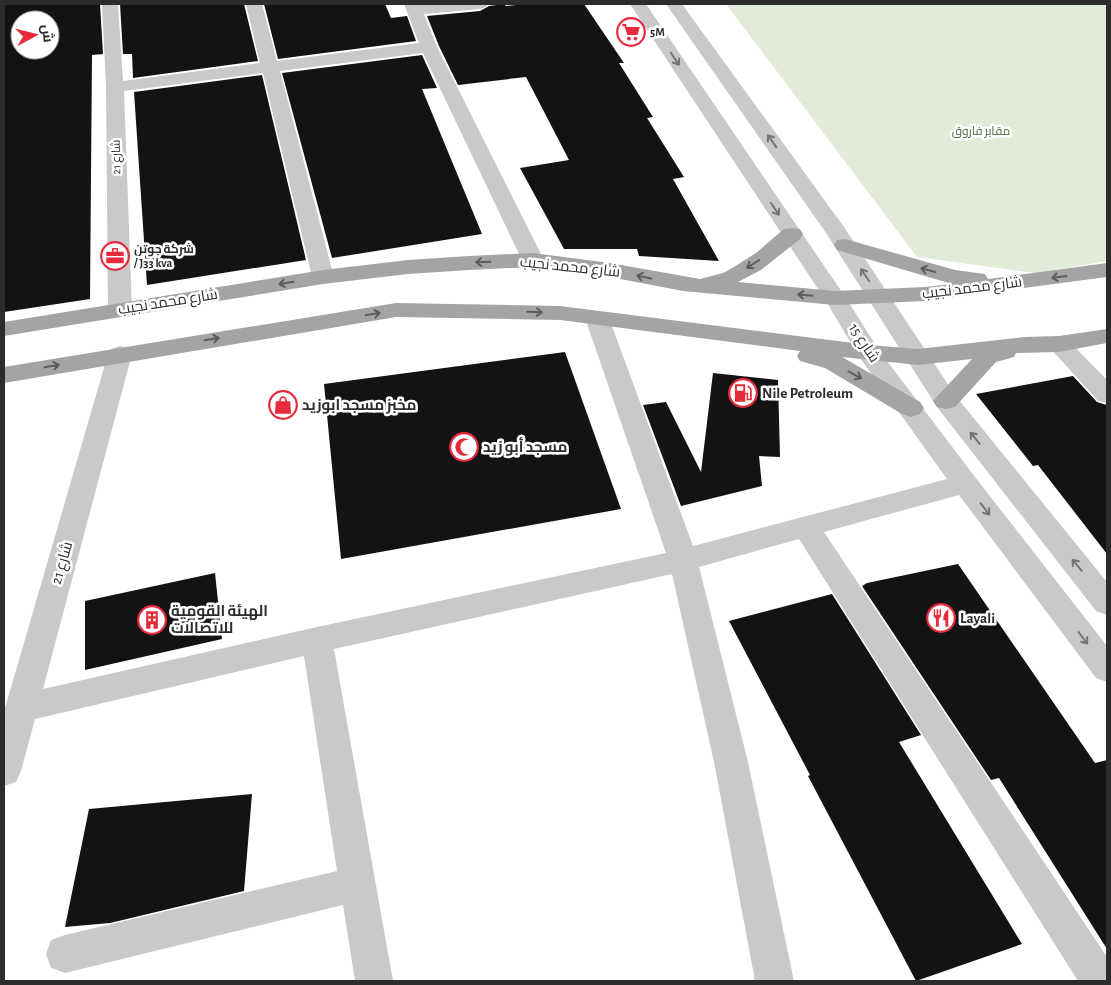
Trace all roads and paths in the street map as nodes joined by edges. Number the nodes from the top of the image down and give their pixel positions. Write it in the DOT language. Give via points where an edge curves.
graph roads {
  1 [pos="110,4"];
  2 [pos="254,4"];
  3 [pos="480,4"];
  4 [pos="638,4"];
  5 [pos="674,4"];
  6 [pos="413,7"];
  7 [pos="430,47"];
  8 [pos="271,67"];
  9 [pos="115,87"];
  10 [pos="792,234"];
  11 [pos="845,245"];
  12 [pos="533,260"];
  13 [pos="1107,270"];
  14 [pos="323,277"];
  15 [pos="683,284"];
  16 [pos="1010,284"];
  17 [pos="880,297"];
  18 [pos="835,298"];
  19 [pos="120,310"];
  20 [pos="596,318"];
  21 [pos="4,329"];
  22 [pos="726,333"];
  23 [pos="1107,336"];
  24 [pos="1059,344"];
  25 [pos="1024,345"];
  26 [pos="869,353"];
  27 [pos="120,354"];
  28 [pos="918,357"];
  29 [pos="4,375"];
  30 [pos="1107,395"];
  31 [pos="946,401"];
  32 [pos="911,408"];
  33 [pos="965,484"];
  34 [pos="806,526"];
  35 [pos="683,560"];
  36 [pos="1107,603"];
  37 [pos="316,640"];
  38 [pos="1107,669"];
  39 [pos="21,708"];
  40 [pos="4,771"];
  41 [pos="358,884"];
  42 [pos="66,954"];
  43 [pos="374,981"];
  44 [pos="775,981"];
  45 [pos="1100,981"];
  1 -- 9 [label="street, شارع 21"];
  2 -- 8 [label="street"];
  3 -- 6 [label="street"];
  4 -- 10 [label="street, شارع 15, one-way"];
  11 -- 5 [label="street, one-way"];
  6 -- 7 [label="street"];
  7 -- 8 [label="street"];
  7 -- 12 [label="street"];
  8 -- 9 [label="street"];
  8 -- 14 [label="street"];
  9 -- 19 [label="street, شارع 21"];
  10 -- 15 [label="main road, one-way" via="733,276 715,282"];
  10 -- 18 [label="street, شارع 15"];
  16 -- 11 [label="main road, one-way" via="953,276"];
  17 -- 11 [label="street, one-way"];
  12 -- 14 [label="main road, شارع محمد نجيب, one-way" via="408,267"];
  15 -- 12 [label="main road, شارع محمد نجيب, one-way"];
  13 -- 16 [label="main road, شارع محمد نجيب, one-way"];
  14 -- 19 [label="main road, شارع محمد نجيب, one-way"];
  18 -- 15 [label="main road, شارع محمد نجيب, one-way"];
  16 -- 17 [label="main road, شارع محمد نجيب"];
  17 -- 18 [label="main road, شارع محمد نجيب"];
  17 -- 28 [label="street"];
  18 -- 26 [label="street, شارع 15"];
  19 -- 21 [label="main road, شارع محمد نجيب"];
  20 -- 22 [label="main road"];
  27 -- 20 [label="main road, one-way" via="396,310 560,313"];
  20 -- 35 [label="street"];
  22 -- 26 [label="main road"];
  22 -- 32 [label="main road, one-way" via="833,362"];
  23 -- 24 [label="main road"];
  24 -- 25 [label="main road"];
  24 -- 30 [label="street"];
  25 -- 28 [label="main road"];
  25 -- 31 [label="main road" via="987,358"];
  26 -- 28 [label="main road"];
  26 -- 32 [label="street, شارع 15"];
  29 -- 27 [label="main road, one-way"];
  27 -- 39 [label="street, شارع 21"];
  28 -- 31 [label="street"];
  36 -- 31 [label="street, one-way"];
  32 -- 33 [label="street, شارع 15"];
  33 -- 34 [label="street"];
  33 -- 38 [label="street, شارع 15, one-way"];
  34 -- 35 [label="street"];
  34 -- 45 [label="street"];
  35 -- 37 [label="street"];
  35 -- 44 [label="street" via="731,762"];
  37 -- 39 [label="street"];
  37 -- 41 [label="street"];
  39 -- 40 [label="street, شارع 21"];
  41 -- 42 [label="street"];
  41 -- 43 [label="street"];
}
